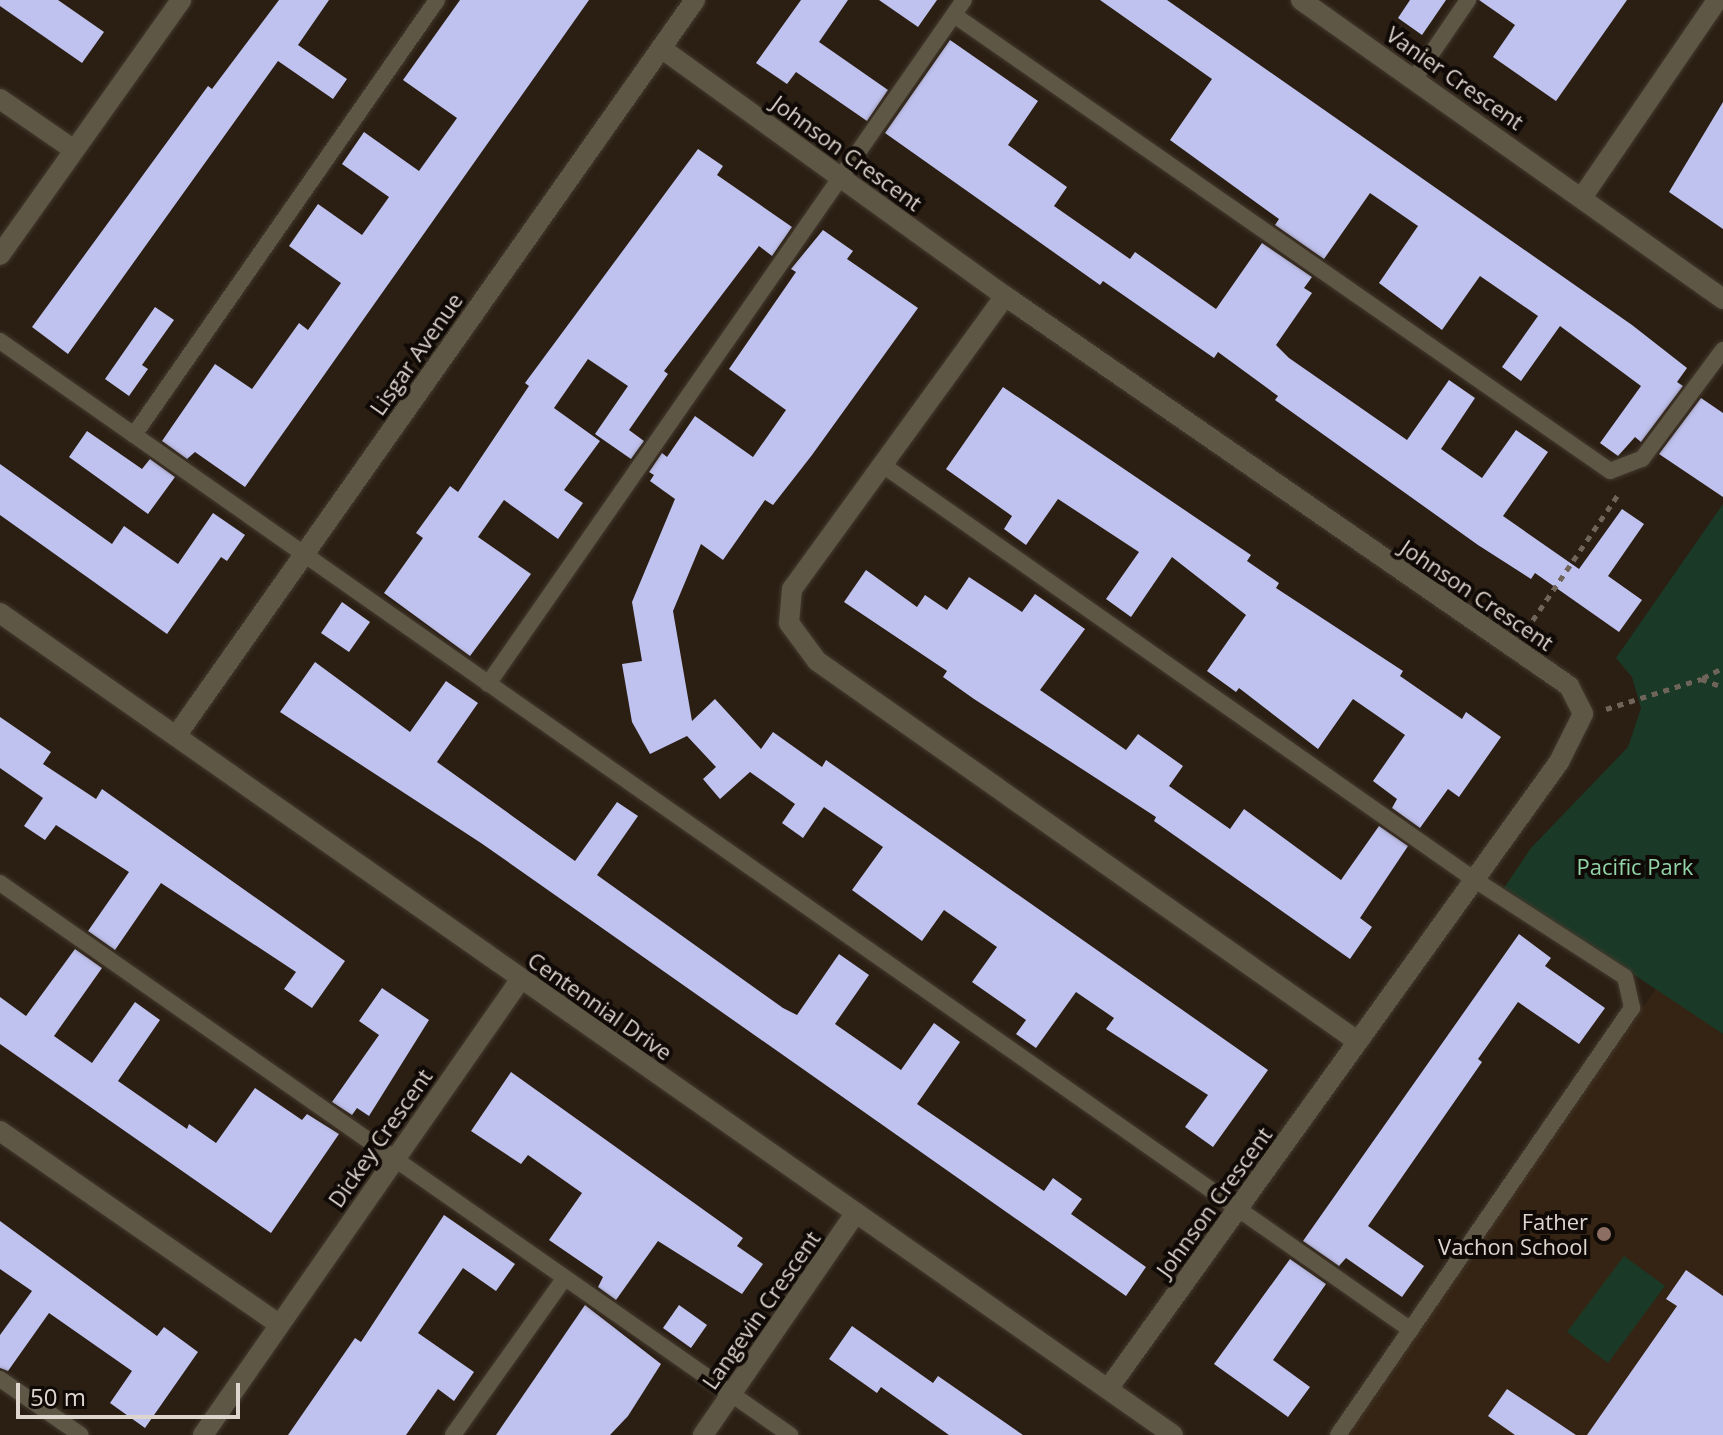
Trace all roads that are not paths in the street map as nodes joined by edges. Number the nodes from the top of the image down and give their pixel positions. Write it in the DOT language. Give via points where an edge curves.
graph roads {
  1 [pos="181,0"];
  2 [pos="437,0"];
  3 [pos="695,0"];
  4 [pos="964,0"];
  5 [pos="1301,0"];
  6 [pos="1468,0"];
  7 [pos="1717,0"];
  8 [pos="954,15"];
  9 [pos="661,48"];
  10 [pos="1414,79"];
  11 [pos="0,99"];
  12 [pos="74,150"];
  13 [pos="840,177"];
  14 [pos="1583,196"];
  15 [pos="0,255"];
  16 [pos="1005,296"];
  17 [pos="1723,299"];
  18 [pos="0,341"];
  19 [pos="1723,350"];
  20 [pos="134,435"];
  21 [pos="884,466"];
  22 [pos="304,554"];
  23 [pos="0,613"];
  24 [pos="488,684"];
  25 [pos="176,736"];
  26 [pos="1472,878"];
  27 [pos="0,883"];
  28 [pos="520,980"];
  29 [pos="1357,1041"];
  30 [pos="0,1131"];
  31 [pos="396,1157"];
  32 [pos="1238,1211"];
  33 [pos="856,1212"];
  34 [pos="564,1279"];
  35 [pos="279,1324"];
  36 [pos="1411,1330"];
  37 [pos="0,1379"];
  38 [pos="1108,1389"];
  39 [pos="731,1395"];
  40 [pos="81,1435"];
  41 [pos="203,1435"];
  42 [pos="453,1435"];
  43 [pos="703,1435"];
  44 [pos="790,1435"];
  45 [pos="1173,1435"];
  46 [pos="1338,1435"];
  1 -- 12 [label="street"];
  2 -- 20 [label="lane"];
  3 -- 9 [label="street, Lisgar Avenue"];
  4 -- 8 [label="lane"];
  5 -- 10 [label="street, Vanier Crescent"];
  6 -- 10 [label="lane"];
  7 -- 14 [label="street"];
  8 -- 13 [label="lane"];
  8 -- 19 [label="lane" via="1610,471 1642,459"];
  9 -- 13 [label="street, Johnson Crescent"];
  9 -- 22 [label="street, Lisgar Avenue"];
  10 -- 14 [label="street, Vanier Crescent"];
  11 -- 12 [label="street"];
  12 -- 15 [label="street"];
  13 -- 16 [label="street, Johnson Crescent"];
  13 -- 24 [label="lane"];
  14 -- 17 [label="street, Vanier Crescent"];
  16 -- 21 [label="street"];
  16 -- 26 [label="street, Johnson Crescent" via="1569,686 1583,714 1559,762"];
  18 -- 20 [label="lane"];
  20 -- 22 [label="lane"];
  21 -- 26 [label="lane"];
  21 -- 29 [label="street" via="792,589 789,623 817,661"];
  22 -- 24 [label="lane"];
  22 -- 25 [label="street, Lisgar Avenue"];
  23 -- 25 [label="street, Centennial Drive"];
  24 -- 32 [label="lane"];
  25 -- 28 [label="street, Centennial Drive"];
  26 -- 29 [label="street, Johnson Crescent"];
  26 -- 36 [label="lane" via="1625,977 1632,1008"];
  27 -- 31 [label="lane"];
  28 -- 31 [label="street, Dickey Crescent"];
  28 -- 33 [label="street, Centennial Drive"];
  29 -- 32 [label="street, Johnson Crescent"];
  30 -- 35 [label="street"];
  31 -- 34 [label="lane"];
  31 -- 35 [label="street, Dickey Crescent"];
  32 -- 36 [label="lane"];
  32 -- 38 [label="street, Johnson Crescent"];
  33 -- 38 [label="street, Centennial Drive"];
  33 -- 39 [label="street, Langevin Crescent"];
  34 -- 39 [label="lane"];
  34 -- 42 [label="lane"];
  35 -- 41 [label="street, Dickey Crescent"];
  36 -- 46 [label="lane"];
  37 -- 40 [label="lane"];
  38 -- 45 [label="street, Centennial Drive"];
  39 -- 43 [label="street, Langevin Crescent"];
  39 -- 44 [label="lane"];
}
